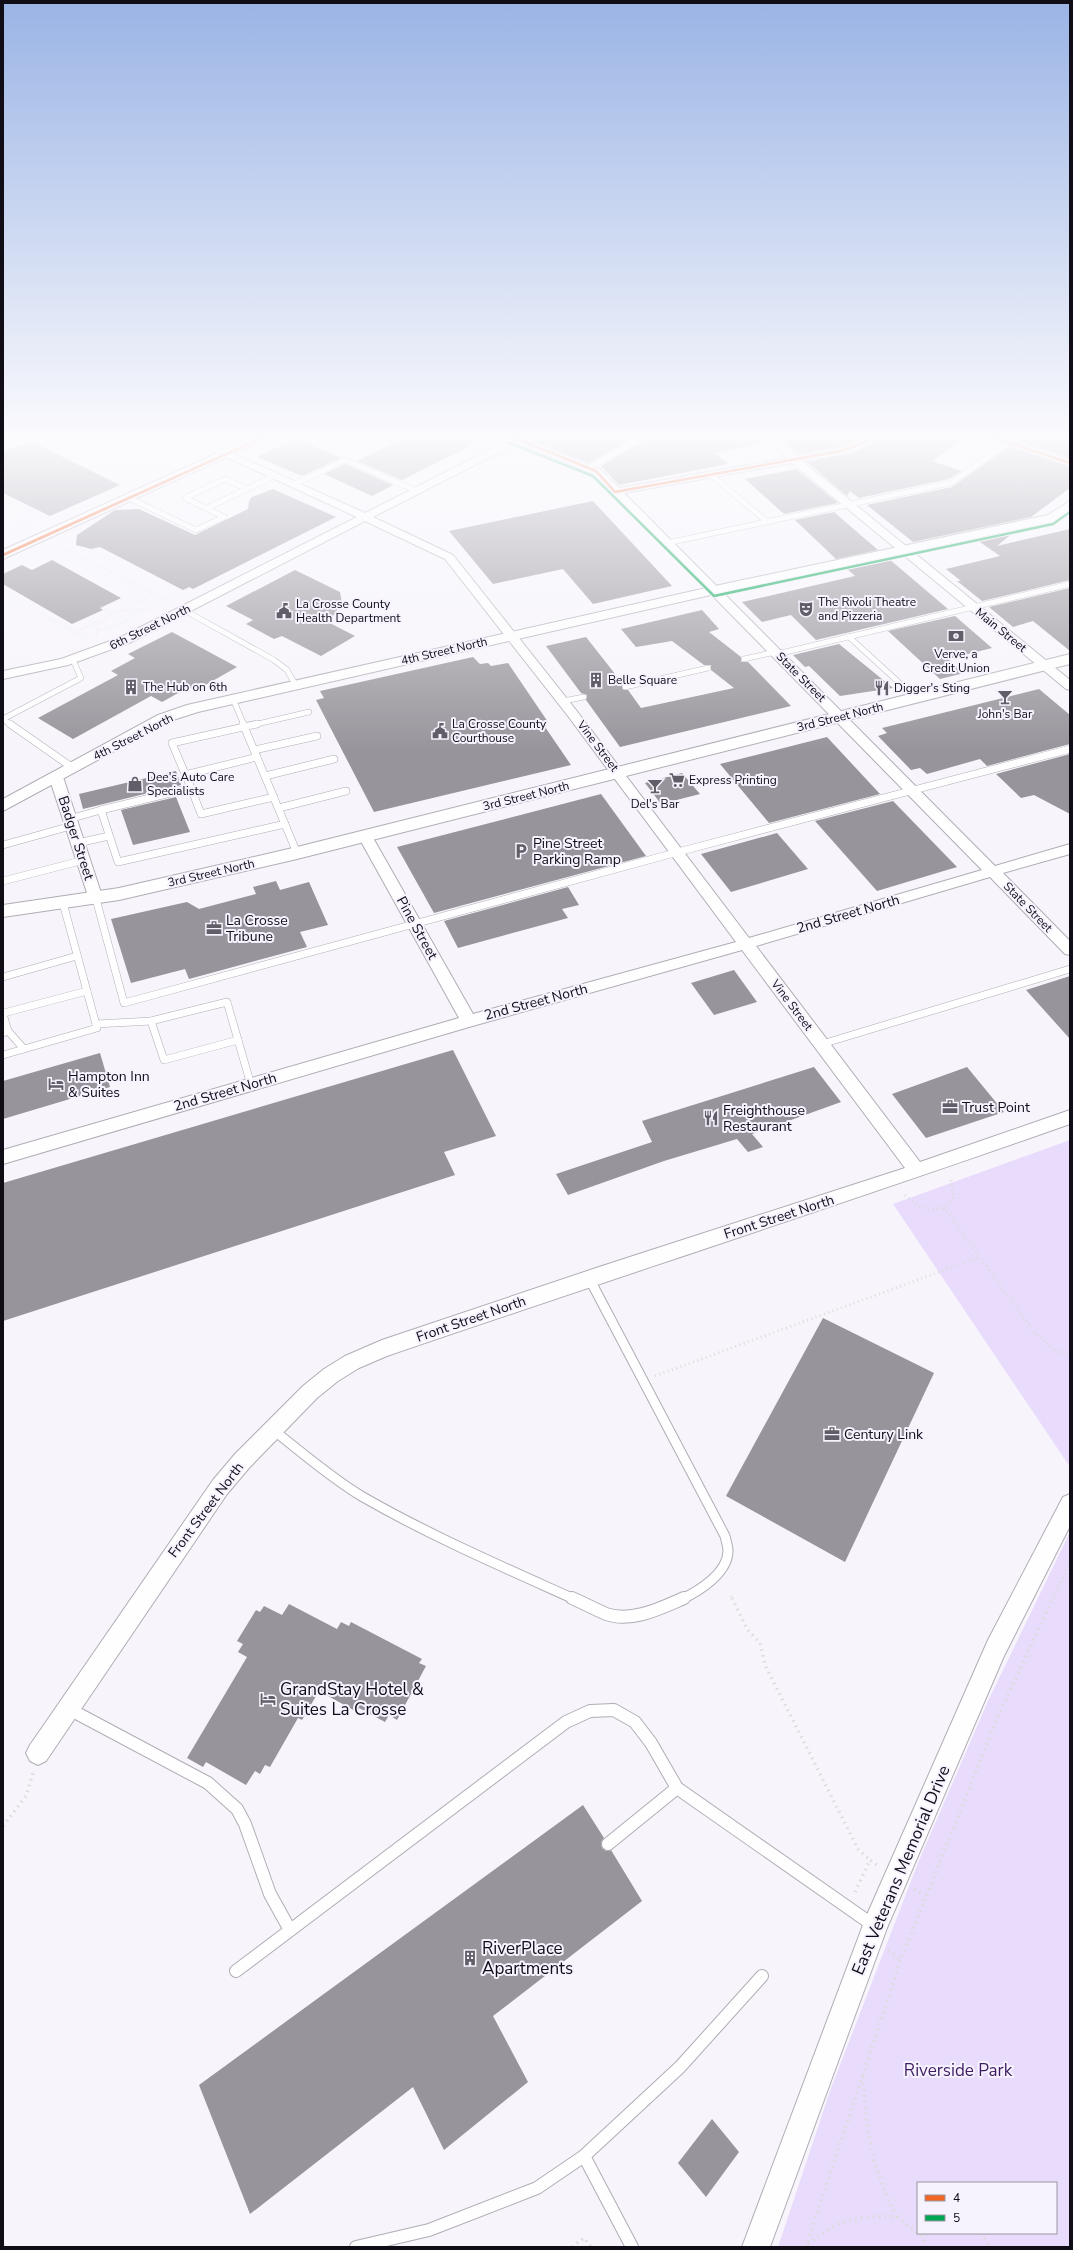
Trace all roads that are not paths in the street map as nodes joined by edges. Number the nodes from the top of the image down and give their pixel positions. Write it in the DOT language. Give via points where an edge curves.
graph roads {
  1 [pos="36,541"];
  2 [pos="320,541"];
  3 [pos="418,541"];
  4 [pos="675,541"];
  5 [pos="893,541"];
  6 [pos="946,541"];
  7 [pos="666,543"];
  8 [pos="904,550"];
  9 [pos="3,556"];
  10 [pos="1070,584"];
  11 [pos="715,590"];
  12 [pos="973,607"];
  13 [pos="184,610"];
  14 [pos="512,636"];
  15 [pos="848,636"];
  16 [pos="776,653"];
  17 [pos="744,659"];
  18 [pos="1070,659"];
  19 [pos="73,660"];
  20 [pos="1045,665"];
  21 [pos="708,668"];
  22 [pos="3,675"];
  23 [pos="295,684"];
  24 [pos="1070,686"];
  25 [pos="625,687"];
  26 [pos="584,697"];
  27 [pos="916,698"];
  28 [pos="233,699"];
  29 [pos="563,701"];
  30 [pos="309,712"];
  31 [pos="841,717"];
  32 [pos="3,719"];
  33 [pos="245,726"];
  34 [pos="317,736"];
  35 [pos="1070,749"];
  36 [pos="254,750"];
  37 [pos="258,757"];
  38 [pos="334,759"];
  39 [pos="73,768"];
  40 [pos="619,773"];
  41 [pos="185,775"];
  42 [pos="265,776"];
  43 [pos="56,777"];
  44 [pos="190,788"];
  45 [pos="913,790"];
  46 [pos="346,791"];
  47 [pos="274,797"];
  48 [pos="3,806"];
  49 [pos="279,808"];
  50 [pos="101,810"];
  51 [pos="70,822"];
  52 [pos="285,824"];
  53 [pos="109,836"];
  54 [pos="365,836"];
  55 [pos="78,843"];
  56 [pos="3,845"];
  57 [pos="1070,849"];
  58 [pos="678,852"];
  59 [pos="297,854"];
  60 [pos="84,860"];
  61 [pos="993,871"];
  62 [pos="3,878"];
  63 [pos="96,898"];
  64 [pos="63,903"];
  65 [pos="3,910"];
  66 [pos="415,925"];
  67 [pos="746,944"];
  68 [pos="1070,950"];
  69 [pos="77,956"];
  70 [pos="1070,969"];
  71 [pos="3,977"];
  72 [pos="87,991"];
  73 [pos="4,1013"];
  74 [pos="151,1021"];
  75 [pos="469,1021"];
  76 [pos="96,1024"];
  77 [pos="6,1032"];
  78 [pos="238,1040"];
  79 [pos="822,1044"];
  80 [pos="24,1049"];
  81 [pos="3,1055"];
  82 [pos="251,1085"];
  83 [pos="1070,1117"];
  84 [pos="3,1157"];
  85 [pos="917,1171"];
  86 [pos="589,1278"];
  87 [pos="272,1429"];
  88 [pos="1070,1504"];
  89 [pos="68,1708"];
  90 [pos="38,1754"];
  91 [pos="677,1788"];
  92 [pos="608,1844"];
  93 [pos="875,1926"];
  94 [pos="290,1930"];
  95 [pos="236,1971"];
  96 [pos="762,1976"];
  97 [pos="584,2156"];
  98 [pos="356,2247"];
  99 [pos="632,2247"];
  100 [pos="756,2247"];
  1 -- 9 [label="main road"];
  2 -- 13 [label="street, 6th Street North"];
  3 -- 14 [label="street, Vine Street" via="449,557"];
  4 -- 7 [label="lane"];
  5 -- 8 [label="street, Main Street"];
  6 -- 8 [label="main road, 4th Street North"];
  7 -- 11 [label="street, State Street"];
  8 -- 11 [label="main road, 4th Street North"];
  8 -- 12 [label="street, Main Street"];
  10 -- 12 [label="lane"];
  11 -- 14 [label="main road, 4th Street North"];
  11 -- 16 [label="street, State Street"];
  12 -- 15 [label="lane"];
  12 -- 20 [label="street, Main Street"];
  13 -- 19 [label="street, 6th Street North" via="112,646"];
  13 -- 23 [label="lane" via="274,660 287,670"];
  14 -- 23 [label="main road, 4th Street North"];
  14 -- 29 [label="street, Vine Street"];
  15 -- 16 [label="lane"];
  15 -- 27 [label="lane"];
  16 -- 17 [label="lane"];
  16 -- 31 [label="street, State Street"];
  18 -- 20 [label="main road, 3rd Street North"];
  19 -- 22 [label="street, 6th Street North"];
  19 -- 32 [label="lane" via="81,678"];
  20 -- 24 [label="street, Main Street"];
  20 -- 27 [label="main road, 3rd Street North"];
  21 -- 25 [label="lane"];
  23 -- 28 [label="main road, 4th Street North"];
  26 -- 29 [label="lane"];
  27 -- 31 [label="main road, 3rd Street North"];
  28 -- 33 [label="lane"];
  28 -- 39 [label="main road, 4th Street North" via="164,718"];
  29 -- 40 [label="street, Vine Street"];
  30 -- 33 [label="lane"];
  31 -- 40 [label="main road, 3rd Street North"];
  31 -- 45 [label="street, State Street"];
  32 -- 39 [label="lane"];
  33 -- 36 [label="lane"];
  33 -- 41 [label="lane" via="172,743"];
  34 -- 36 [label="lane"];
  35 -- 45 [label="lane"];
  36 -- 37 [label="lane"];
  37 -- 41 [label="lane"];
  37 -- 42 [label="lane"];
  38 -- 42 [label="lane"];
  39 -- 43 [label="main road, 4th Street North"];
  40 -- 54 [label="main road, 3rd Street North"];
  40 -- 58 [label="street, Vine Street"];
  41 -- 44 [label="lane"];
  42 -- 47 [label="lane"];
  43 -- 48 [label="main road, 4th Street North"];
  43 -- 51 [label="street, Badger Street"];
  44 -- 47 [label="lane" via="201,814"];
  44 -- 50 [label="lane"];
  45 -- 58 [label="lane"];
  45 -- 61 [label="street, State Street"];
  46 -- 49 [label="lane"];
  47 -- 49 [label="lane"];
  49 -- 52 [label="lane"];
  50 -- 51 [label="lane"];
  50 -- 53 [label="lane"];
  51 -- 55 [label="street, Badger Street"];
  51 -- 56 [label="lane"];
  52 -- 53 [label="lane" via="118,862"];
  52 -- 59 [label="lane"];
  53 -- 55 [label="lane"];
  54 -- 59 [label="main road, 3rd Street North"];
  54 -- 66 [label="street, Pine Street"];
  55 -- 60 [label="street, Badger Street"];
  57 -- 61 [label="street, 2nd Street North"];
  58 -- 66 [label="lane"];
  58 -- 67 [label="street, Vine Street"];
  59 -- 63 [label="main road, 3rd Street North"];
  60 -- 62 [label="lane"];
  60 -- 63 [label="street, Badger Street"];
  61 -- 67 [label="street, 2nd Street North"];
  61 -- 68 [label="street, State Street"];
  63 -- 64 [label="main road, 3rd Street North"];
  63 -- 66 [label="lane" via="124,1003"];
  64 -- 65 [label="main road, 3rd Street North"];
  64 -- 69 [label="lane"];
  66 -- 75 [label="street, Pine Street"];
  67 -- 75 [label="street, 2nd Street North"];
  67 -- 79 [label="street, Vine Street"];
  69 -- 71 [label="lane"];
  69 -- 72 [label="lane"];
  70 -- 79 [label="lane"];
  72 -- 73 [label="lane"];
  72 -- 76 [label="lane"];
  73 -- 77 [label="lane"];
  74 -- 76 [label="lane"];
  74 -- 78 [label="lane" via="164,1060"];
  74 -- 78 [label="lane" via="227,1002"];
  75 -- 82 [label="street, 2nd Street North"];
  76 -- 80 [label="lane" via="97,1028"];
  77 -- 80 [label="lane"];
  78 -- 82 [label="lane"];
  79 -- 85 [label="street, Vine Street"];
  80 -- 81 [label="lane"];
  82 -- 84 [label="street, 2nd Street North"];
  83 -- 85 [label="street, Front Street North"];
  85 -- 86 [label="street, Front Street North"];
  86 -- 87 [label="street, Front Street North" via="382,1349 352,1362 310,1392"];
  86 -- 87 [label="lane" via="725,1536 728,1554 720,1574 678,1601 623,1617 607,1614 397,1515 342,1483"];
  87 -- 89 [label="street, Front Street North" via="220,1487"];
  88 -- 93 [label="street, East Veterans Memorial Drive" via="996,1648"];
  89 -- 90 [label="street, Front Street North"];
  89 -- 94 [label="lane" via="208,1783 237,1809 245,1824 270,1894"];
  91 -- 92 [label="lane"];
  91 -- 93 [label="lane"];
  91 -- 94 [label="lane" via="651,1743 634,1722 614,1710 590,1711 566,1722"];
  93 -- 100 [label="street, East Veterans Memorial Drive"];
  94 -- 95 [label="lane"];
  96 -- 97 [label="lane" via="680,2067"];
  97 -- 98 [label="lane" via="537,2188 429,2230"];
  97 -- 99 [label="lane"];
}
